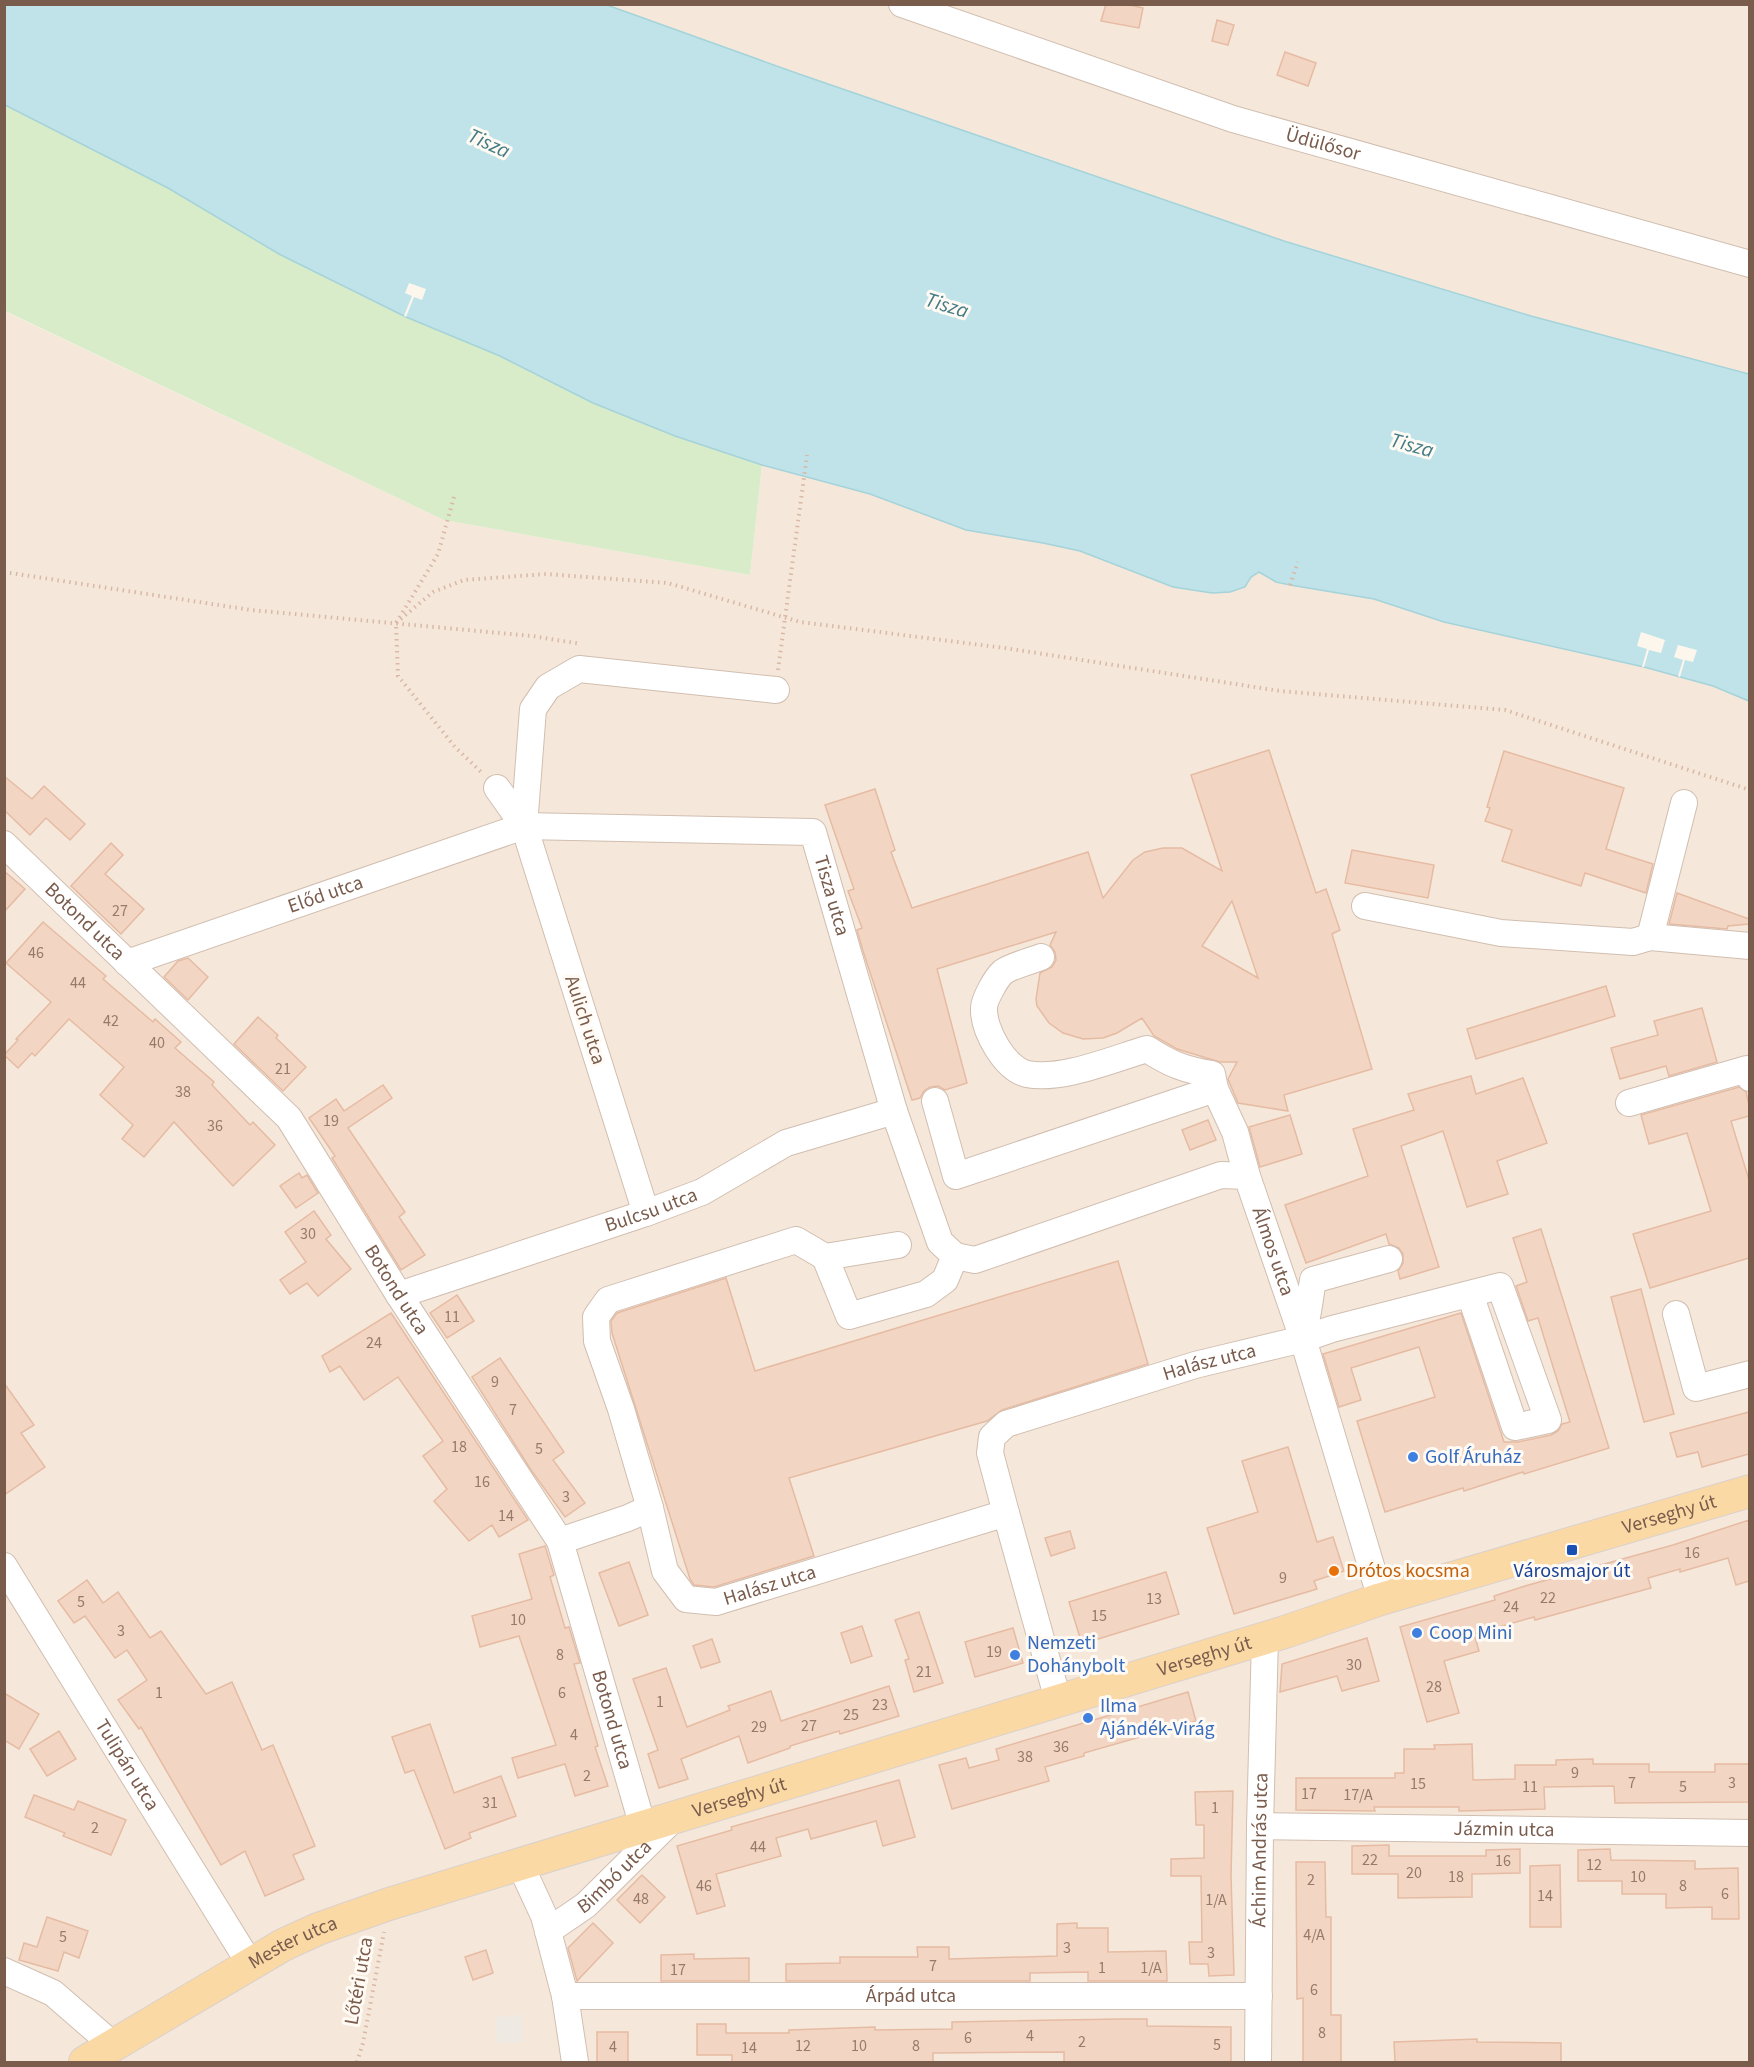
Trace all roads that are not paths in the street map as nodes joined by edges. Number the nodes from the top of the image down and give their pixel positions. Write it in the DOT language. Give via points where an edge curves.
graph roads {
  1 [pos="902,4"];
  2 [pos="1749,264"];
  3 [pos="777,680"];
  4 [pos="497,788"];
  5 [pos="1684,803"];
  6 [pos="524,826"];
  7 [pos="4,844"];
  8 [pos="1365,906"];
  9 [pos="1650,937"];
  10 [pos="1749,946"];
  11 [pos="1041,957"];
  12 [pos="127,963"];
  13 [pos="1749,1078"];
  14 [pos="1215,1089"];
  15 [pos="935,1101"];
  16 [pos="1629,1103"];
  17 [pos="894,1111"];
  18 [pos="1247,1176"];
  19 [pos="646,1213"];
  20 [pos="898,1245"];
  21 [pos="825,1257"];
  22 [pos="965,1258"];
  23 [pos="1389,1260"];
  24 [pos="1470,1294"];
  25 [pos="399,1295"];
  26 [pos="1676,1314"];
  27 [pos="1303,1339"];
  28 [pos="1749,1374"];
  29 [pos="1749,1491"];
  30 [pos="650,1508"];
  31 [pos="1006,1513"];
  32 [pos="560,1542"];
  33 [pos="7,1576"];
  34 [pos="1381,1599"];
  35 [pos="1265,1638"];
  36 [pos="1058,1700"];
  37 [pos="675,1817"];
  38 [pos="1260,1826"];
  39 [pos="643,1827"];
  40 [pos="1749,1833"];
  41 [pos="520,1864"];
  42 [pos="548,1932"];
  43 [pos="250,1964"];
  44 [pos="4,1971"];
  45 [pos="565,1996"];
  46 [pos="1258,1996"];
  47 [pos="113,2046"];
  48 [pos="85,2062"];
  49 [pos="575,2062"];
  50 [pos="1258,2062"];
  1 -- 2 [label="street, Üdülősor" via="1233,119"];
  3 -- 6 [label="street" via="579,669 548,687 533,709"];
  4 -- 6 [label="street"];
  5 -- 9 [label="street"];
  6 -- 12 [label="street, Előd utca"];
  6 -- 17 [label="street, Tisza utca" via="813,832"];
  6 -- 19 [label="street, Aulich utca"];
  7 -- 12 [label="street, Botond utca"];
  8 -- 9 [label="street" via="1501,933 1633,942"];
  9 -- 10 [label="street"];
  11 -- 14 [label="street" via="1003,972 984,1008 990,1036 1004,1058 1024,1074 1056,1076 1147,1049 1185,1070 1212,1074"];
  12 -- 25 [label="street, Botond utca" via="289,1118"];
  13 -- 16 [label="street" via="1747,1069"];
  14 -- 15 [label="street" via="956,1176"];
  14 -- 18 [label="street, Álmos utca" via="1235,1132"];
  17 -- 19 [label="street, Bulcsu utca" via="786,1143 702,1192"];
  17 -- 22 [label="street, Tisza utca" via="940,1242"];
  18 -- 22 [label="street" via="1221,1175"];
  18 -- 27 [label="street, Álmos utca"];
  19 -- 25 [label="street, Bulcsu utca"];
  20 -- 21 [label="street"];
  21 -- 22 [label="street" via="849,1316 926,1294"];
  21 -- 30 [label="street, Halász utca" via="796,1240 608,1300 596,1317 597,1341"];
  23 -- 27 [label="street" via="1314,1280"];
  24 -- 24 [label="street, Halász utca" via="1500,1286 1548,1419 1515,1427"];
  24 -- 27 [label="street, Halász utca"];
  25 -- 32 [label="street, Botond utca"];
  26 -- 28 [label="street" via="1696,1388"];
  27 -- 31 [label="street, Halász utca" via="1195,1365 1006,1424 992,1437 990,1453"];
  27 -- 34 [label="street, Álmos utca"];
  29 -- 34 [label="main road, Verseghy út"];
  30 -- 31 [label="street, Halász utca" via="664,1571 686,1599 716,1602"];
  30 -- 32 [label="street"];
  31 -- 36 [label="street, Halász utca"];
  32 -- 39 [label="street, Botond utca"];
  33 -- 43 [label="street, Tulipán utca"];
  34 -- 35 [label="main road, Verseghy út"];
  35 -- 36 [label="main road, Verseghy út"];
  35 -- 38 [label="street, Áchim András utca"];
  36 -- 37 [label="main road, Verseghy út"];
  37 -- 39 [label="main road, Verseghy út"];
  37 -- 42 [label="street, Bimbó utca" via="586,1905"];
  38 -- 40 [label="street, Jázmin utca"];
  38 -- 46 [label="street, Áchim András utca"];
  39 -- 41 [label="main road, Verseghy út"];
  41 -- 42 [label="street"];
  41 -- 43 [label="main road, Mester utca" via="318,1929"];
  42 -- 45 [label="street"];
  43 -- 47 [label="main road, Mester utca"];
  44 -- 47 [label="street" via="53,1993"];
  45 -- 46 [label="street, Árpád utca"];
  45 -- 49 [label="street"];
  46 -- 50 [label="street, Áchim András utca"];
  47 -- 48 [label="main road, Mester utca"];
}
